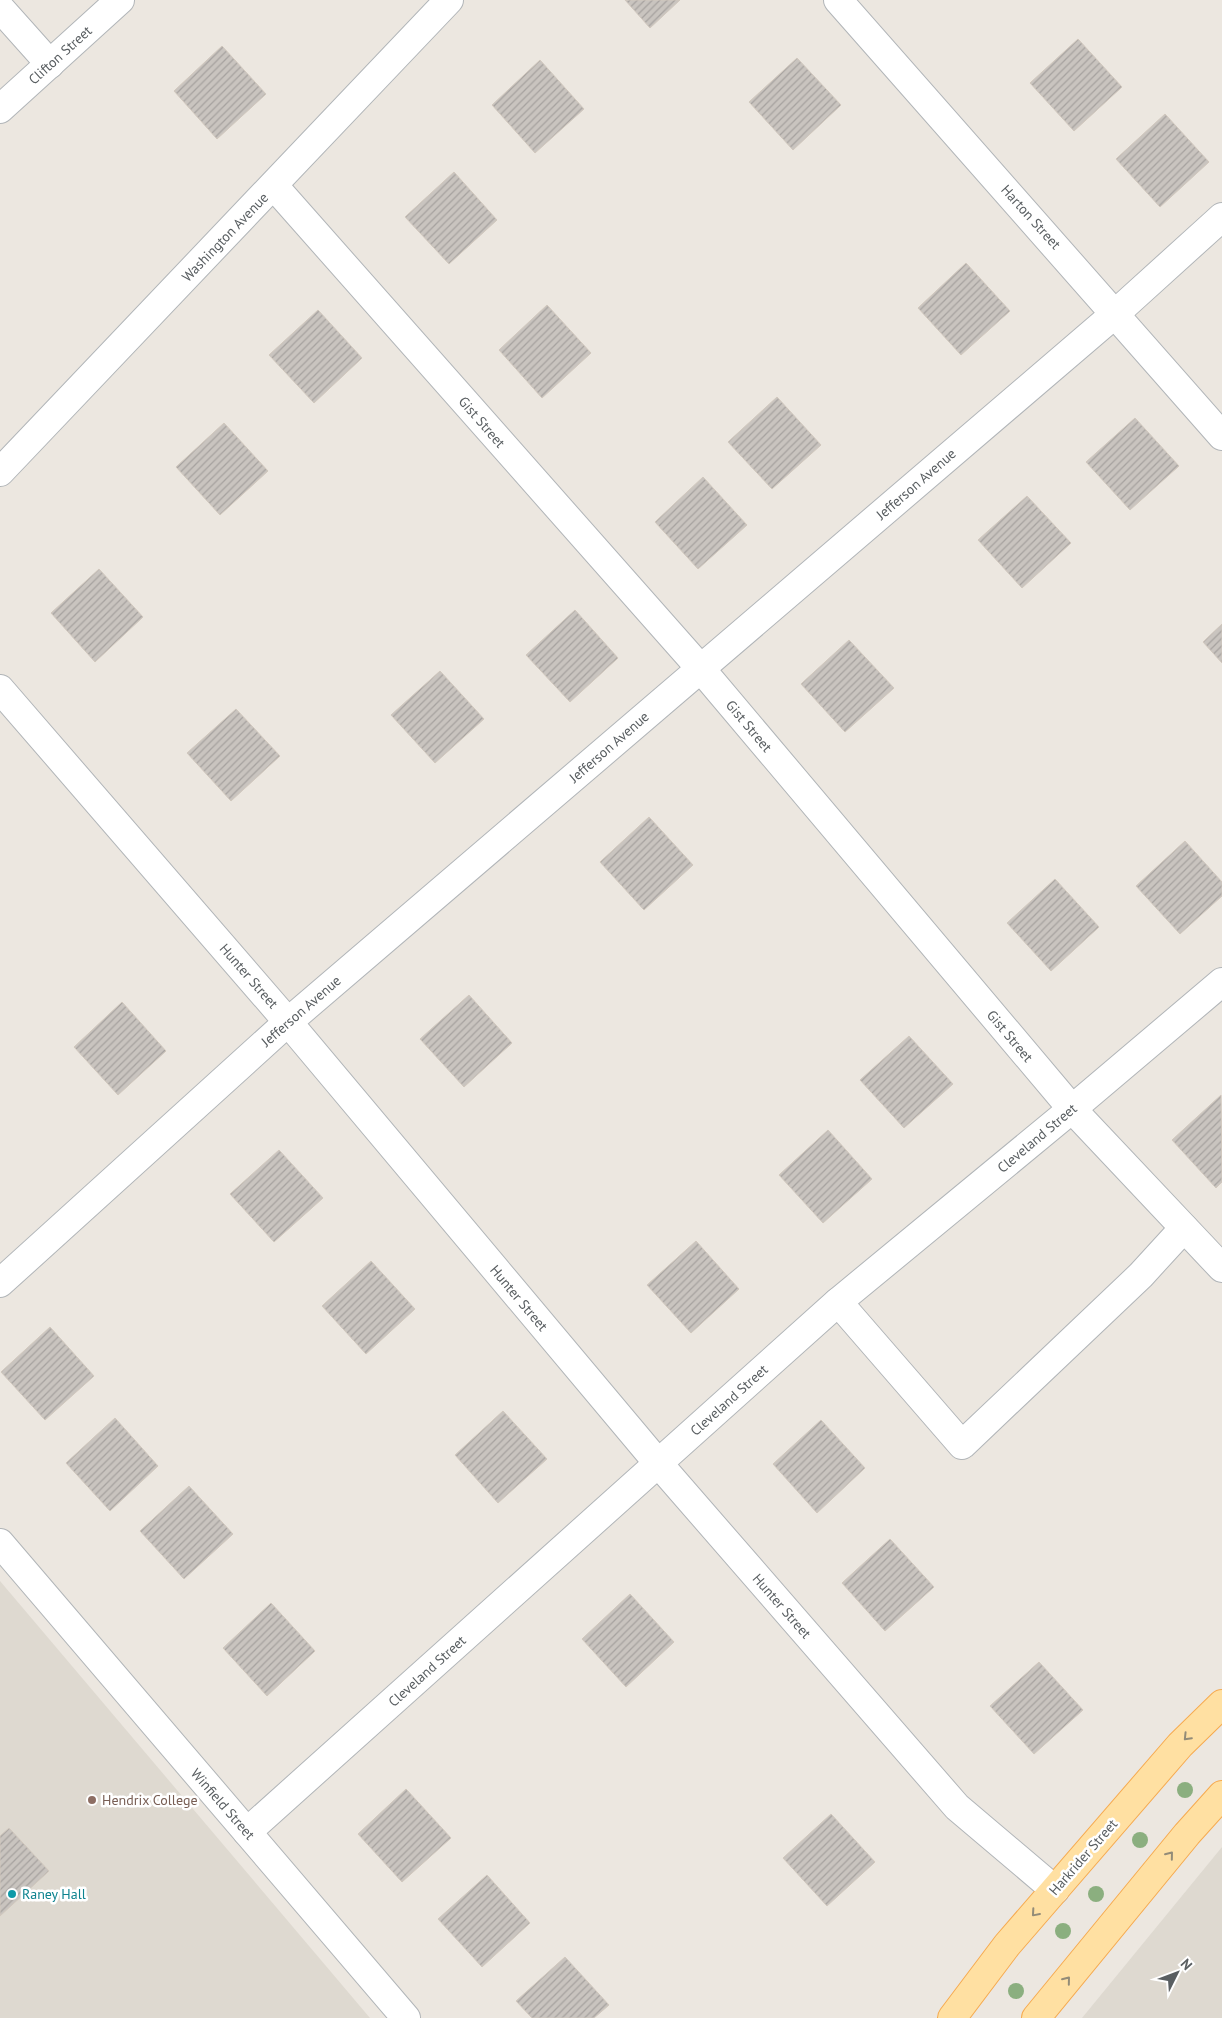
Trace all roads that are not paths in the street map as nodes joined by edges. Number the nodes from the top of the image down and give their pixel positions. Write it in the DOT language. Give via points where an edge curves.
graph roads {
  1 [pos="120,0"];
  2 [pos="449,0"];
  3 [pos="838,0"];
  4 [pos="0,8"];
  5 [pos="50,64"];
  6 [pos="0,109"];
  7 [pos="274,186"];
  8 [pos="1222,218"];
  9 [pos="1116,314"];
  10 [pos="1222,436"];
  11 [pos="0,472"];
  12 [pos="700,669"];
  13 [pos="0,689"];
  14 [pos="1222,982"];
  15 [pos="288,1022"];
  16 [pos="1072,1109"];
  17 [pos="1184,1228"];
  18 [pos="1222,1268"];
  19 [pos="0,1282"];
  20 [pos="838,1302"];
  21 [pos="658,1463"];
  22 [pos="0,1543"];
  23 [pos="1222,1704"];
  24 [pos="1222,1795"];
  25 [pos="247,1832"];
  26 [pos="1055,1890"];
  27 [pos="406,2018"];
  28 [pos="952,2018"];
  29 [pos="1036,2018"];
  1 -- 5 [label="street, Clifton Street"];
  2 -- 7 [label="street, Washington Avenue"];
  3 -- 9 [label="street, Harton Street"];
  4 -- 5 [label="street"];
  5 -- 6 [label="street, Clifton Street"];
  7 -- 11 [label="street, Washington Avenue"];
  7 -- 12 [label="street, Gist Street"];
  8 -- 9 [label="street, Jefferson Avenue"];
  9 -- 10 [label="street, Harton Street"];
  9 -- 12 [label="street, Jefferson Avenue"];
  12 -- 15 [label="street, Jefferson Avenue"];
  12 -- 16 [label="street, Gist Street"];
  13 -- 15 [label="street, Hunter Street"];
  14 -- 16 [label="street, Cleveland Street"];
  15 -- 19 [label="street, Jefferson Avenue"];
  15 -- 21 [label="street, Hunter Street"];
  16 -- 17 [label="street, Gist Street"];
  16 -- 20 [label="street, Cleveland Street"];
  17 -- 18 [label="street, Gist Street"];
  17 -- 20 [label="street" via="1140,1275 962,1444"];
  20 -- 21 [label="street, Cleveland Street"];
  21 -- 25 [label="street, Cleveland Street"];
  21 -- 26 [label="street, Hunter Street" via="957,1807"];
  22 -- 25 [label="street, Winfield Street"];
  23 -- 26 [label="main road, Harkrider Street, one-way" via="1180,1744"];
  29 -- 24 [label="main road, one-way"];
  25 -- 27 [label="street, Winfield Street"];
  26 -- 28 [label="main road, Harkrider Street, one-way" via="1007,1945"];
}
